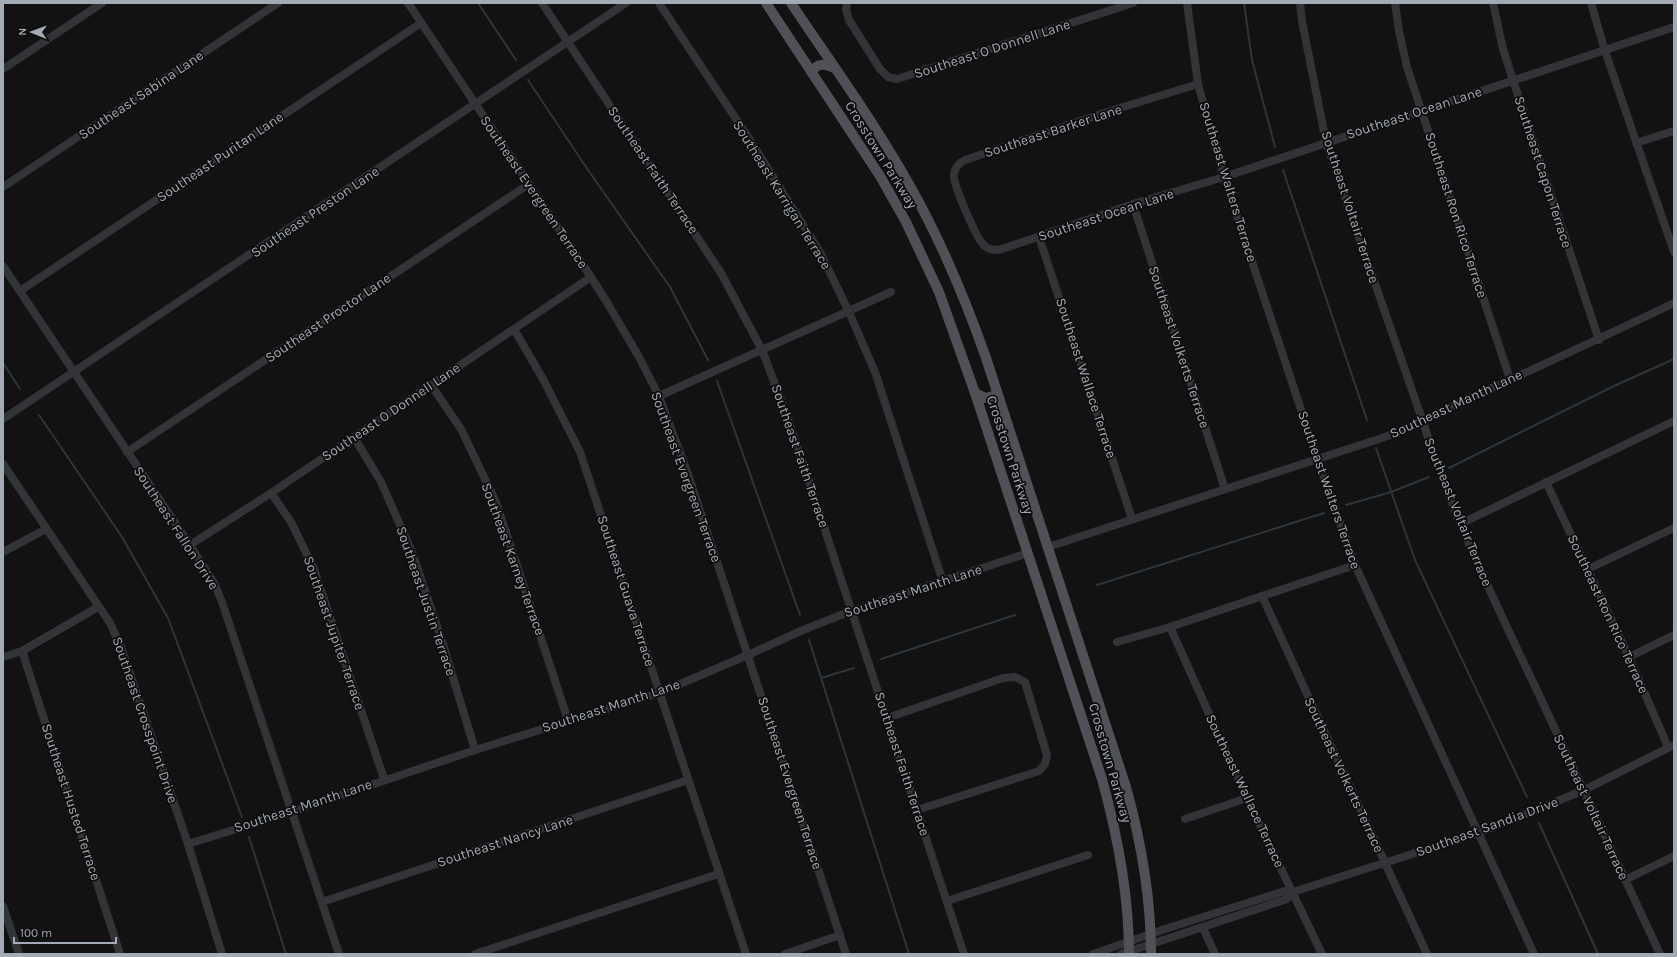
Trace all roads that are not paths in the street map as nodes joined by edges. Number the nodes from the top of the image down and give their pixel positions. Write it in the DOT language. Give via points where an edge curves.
graph roads {
  1 [pos="102,3"];
  2 [pos="278,3"];
  3 [pos="408,3"];
  4 [pos="542,3"];
  5 [pos="626,3"];
  6 [pos="659,3"];
  7 [pos="766,3"];
  8 [pos="791,3"];
  9 [pos="847,3"];
  10 [pos="1133,3"];
  11 [pos="1187,3"];
  12 [pos="1300,3"];
  13 [pos="1395,3"];
  14 [pos="1493,3"];
  15 [pos="1591,3"];
  16 [pos="421,23"];
  17 [pos="1674,27"];
  18 [pos="568,42"];
  19 [pos="1605,51"];
  20 [pos="834,68"];
  21 [pos="3,69"];
  22 [pos="812,72"];
  23 [pos="1513,80"];
  24 [pos="1198,84"];
  25 [pos="475,104"];
  26 [pos="1422,111"];
  27 [pos="1674,131"];
  28 [pos="1326,142"];
  29 [pos="1636,143"];
  30 [pos="1224,177"];
  31 [pos="529,184"];
  32 [pos="3,187"];
  33 [pos="1133,204"];
  34 [pos="967,212"];
  35 [pos="1039,237"];
  36 [pos="1674,252"];
  37 [pos="3,266"];
  38 [pos="591,277"];
  39 [pos="20,291"];
  40 [pos="891,292"];
  41 [pos="1674,303"];
  42 [pos="849,312"];
  43 [pos="514,329"];
  44 [pos="1599,340"];
  45 [pos="762,350"];
  46 [pos="74,372"];
  47 [pos="1510,379"];
  48 [pos="431,385"];
  49 [pos="975,393"];
  50 [pos="997,393"];
  51 [pos="659,396"];
  52 [pos="3,419"];
  53 [pos="1674,421"];
  54 [pos="1423,422"];
  55 [pos="354,437"];
  56 [pos="127,452"];
  57 [pos="1317,458"];
  58 [pos="3,464"];
  59 [pos="1546,482"];
  60 [pos="1225,489"];
  61 [pos="271,493"];
  62 [pos="1132,519"];
  63 [pos="1460,524"];
  64 [pos="1674,528"];
  65 [pos="46,529"];
  66 [pos="190,545"];
  67 [pos="1048,547"];
  68 [pos="3,552"];
  69 [pos="1028,554"];
  70 [pos="1354,565"];
  71 [pos="1588,569"];
  72 [pos="943,582"];
  73 [pos="1262,596"];
  74 [pos="98,607"];
  75 [pos="851,611"];
  76 [pos="1170,627"];
  77 [pos="1674,635"];
  78 [pos="1117,642"];
  79 [pos="22,651"];
  80 [pos="748,655"];
  81 [pos="1629,656"];
  82 [pos="3,657"];
  83 [pos="660,693"];
  84 [pos="887,718"];
  85 [pos="568,720"];
  86 [pos="1671,746"];
  87 [pos="475,750"];
  88 [pos="384,779"];
  89 [pos="688,780"];
  90 [pos="1584,790"];
  91 [pos="1247,798"];
  92 [pos="917,810"];
  93 [pos="291,812"];
  94 [pos="1185,819"];
  95 [pos="1478,833"];
  96 [pos="188,844"];
  97 [pos="1088,855"];
  98 [pos="1674,856"];
  99 [pos="1384,863"];
  100 [pos="718,874"];
  101 [pos="1625,880"];
  102 [pos="1294,892"];
  103 [pos="947,901"];
  104 [pos="322,902"];
  105 [pos="3,906"];
  106 [pos="1202,928"];
  107 [pos="1150,934"];
  108 [pos="840,935"];
  109 [pos="1129,941"];
  110 [pos="1151,949"];
  111 [pos="1126,953"];
  112 [pos="19,954"];
  113 [pos="120,954"];
  114 [pos="222,954"];
  115 [pos="339,954"];
  116 [pos="475,954"];
  117 [pos="746,954"];
  118 [pos="785,954"];
  119 [pos="846,954"];
  120 [pos="964,954"];
  121 [pos="1093,954"];
  122 [pos="1215,954"];
  123 [pos="1322,954"];
  124 [pos="1427,954"];
  125 [pos="1534,954"];
  126 [pos="1660,954"];
  1 -- 21 [label="street"];
  2 -- 32 [label="street, Southeast Sabina Lane"];
  3 -- 16 [label="street, Southeast Evergreen Terrace"];
  4 -- 18 [label="street, Southeast Faith Terrace"];
  5 -- 18 [label="street, Southeast Preston Lane"];
  6 -- 42 [label="street, Southeast Karrigan Terrace" via="820,252"];
  7 -- 22 [label="main road, Crosstown Parkway"];
  8 -- 20 [label="main road, Crosstown Parkway"];
  9 -- 10 [label="street, Southeast O Donnell Lane" via="847,14 865,45 884,74 893,79 902,79"];
  11 -- 24 [label="street, Southeast Walters Terrace"];
  12 -- 28 [label="street, Southeast Voltair Terrace"];
  13 -- 26 [label="street, Southeast Ron Rico Terrace" via="1408,68"];
  14 -- 23 [label="street, Southeast Capon Terrace"];
  15 -- 19 [label="street"];
  16 -- 25 [label="street, Southeast Evergreen Terrace"];
  16 -- 39 [label="street, Southeast Puritan Lane"];
  17 -- 19 [label="street, Southeast Ocean Lane"];
  18 -- 25 [label="street, Southeast Preston Lane"];
  18 -- 45 [label="street, Southeast Faith Terrace" via="722,273"];
  19 -- 23 [label="street, Southeast Ocean Lane"];
  19 -- 29 [label="street"];
  20 -- 22 [label="main road" via="824,64"];
  20 -- 50 [label="main road, Crosstown Parkway" via="899,166 931,225 965,300"];
  22 -- 49 [label="main road, Crosstown Parkway" via="906,222 939,292"];
  23 -- 26 [label="street, Southeast Ocean Lane"];
  23 -- 44 [label="street, Southeast Capon Terrace"];
  24 -- 30 [label="street, Southeast Walters Terrace"];
  24 -- 34 [label="street, Southeast Barker Lane" via="965,160 956,167 954,179"];
  25 -- 31 [label="street, Southeast Evergreen Terrace"];
  25 -- 46 [label="street, Southeast Preston Lane"];
  26 -- 28 [label="street, Southeast Ocean Lane"];
  26 -- 47 [label="street, Southeast Ron Rico Terrace"];
  27 -- 29 [label="street"];
  28 -- 30 [label="street, Southeast Ocean Lane"];
  28 -- 54 [label="street, Southeast Voltair Terrace"];
  29 -- 36 [label="street"];
  30 -- 33 [label="street, Southeast Ocean Lane"];
  30 -- 57 [label="street, Southeast Walters Terrace"];
  31 -- 38 [label="street, Southeast Evergreen Terrace"];
  31 -- 56 [label="street, Southeast Proctor Lane"];
  33 -- 35 [label="street, Southeast Ocean Lane"];
  33 -- 60 [label="street, Southeast Volkerts Terrace"];
  34 -- 35 [label="street, Southeast Ocean Lane" via="982,244 992,250"];
  35 -- 62 [label="street, Southeast Wallace Terrace"];
  37 -- 39 [label="street, Southeast Fallon Drive"];
  38 -- 43 [label="street, Southeast O Donnell Lane"];
  38 -- 51 [label="street, Southeast Evergreen Terrace"];
  39 -- 46 [label="street, Southeast Fallon Drive"];
  40 -- 42 [label="street"];
  41 -- 44 [label="street, Southeast Manth Lane"];
  42 -- 45 [label="street"];
  42 -- 72 [label="street, Southeast Karrigan Terrace" via="875,372"];
  43 -- 48 [label="street, Southeast O Donnell Lane"];
  43 -- 83 [label="street, Southeast Guava Terrace" via="580,452"];
  44 -- 47 [label="street, Southeast Manth Lane"];
  45 -- 51 [label="street"];
  45 -- 75 [label="street, Southeast Faith Terrace" via="782,400"];
  46 -- 52 [label="street, Southeast Preston Lane"];
  46 -- 56 [label="street, Southeast Fallon Drive"];
  47 -- 54 [label="street, Southeast Manth Lane"];
  48 -- 55 [label="street, Southeast O Donnell Lane"];
  48 -- 85 [label="street, Southeast Karney Terrace" via="461,429 496,502"];
  49 -- 50 [label="main road" via="985,398"];
  49 -- 69 [label="main road, Crosstown Parkway"];
  50 -- 67 [label="main road, Crosstown Parkway"];
  51 -- 80 [label="street, Southeast Evergreen Terrace" via="688,474"];
  53 -- 59 [label="street"];
  54 -- 57 [label="street, Southeast Manth Lane"];
  54 -- 63 [label="street, Southeast Voltair Terrace"];
  55 -- 61 [label="street, Southeast O Donnell Lane"];
  55 -- 87 [label="street, Southeast Justin Terrace" via="381,482 412,552"];
  56 -- 66 [label="street, Southeast Fallon Drive"];
  57 -- 60 [label="street, Southeast Manth Lane"];
  57 -- 70 [label="street, Southeast Walters Terrace"];
  58 -- 65 [label="street, Southeast Crosspoint Drive"];
  59 -- 63 [label="street"];
  59 -- 71 [label="street, Southeast Ron Rico Terrace"];
  60 -- 62 [label="street, Southeast Manth Lane"];
  61 -- 66 [label="street, Southeast O Donnell Lane"];
  61 -- 88 [label="street, Southeast Jupiter Terrace" via="291,522 314,569"];
  62 -- 67 [label="street, Southeast Manth Lane"];
  63 -- 90 [label="street, Southeast Voltair Terrace"];
  64 -- 71 [label="street"];
  65 -- 68 [label="street"];
  65 -- 74 [label="street, Southeast Crosspoint Drive"];
  66 -- 93 [label="street, Southeast Fallon Drive" via="214,583 222,602"];
  67 -- 107 [label="main road, Crosstown Parkway" via="1131,805 1144,869"];
  69 -- 72 [label="street, Southeast Manth Lane"];
  69 -- 109 [label="main road, Crosstown Parkway" via="1109,805 1124,877"];
  70 -- 73 [label="street"];
  70 -- 95 [label="street, Southeast Walters Terrace"];
  71 -- 81 [label="street, Southeast Ron Rico Terrace"];
  72 -- 75 [label="street, Southeast Manth Lane"];
  73 -- 76 [label="street"];
  73 -- 99 [label="street, Southeast Volkerts Terrace"];
  74 -- 79 [label="street"];
  74 -- 96 [label="street, Southeast Crosspoint Drive" via="110,623 121,647"];
  75 -- 80 [label="street, Southeast Manth Lane"];
  75 -- 84 [label="street, Southeast Faith Terrace"];
  76 -- 78 [label="street"];
  76 -- 91 [label="street, Southeast Wallace Terrace"];
  77 -- 81 [label="street"];
  79 -- 82 [label="street"];
  79 -- 113 [label="street, Southeast Husted Terrace"];
  80 -- 83 [label="street, Southeast Manth Lane"];
  80 -- 108 [label="street, Southeast Evergreen Terrace"];
  81 -- 86 [label="street, Southeast Ron Rico Terrace"];
  83 -- 85 [label="street, Southeast Manth Lane"];
  83 -- 89 [label="street, Southeast Guava Terrace"];
  84 -- 92 [label="street, Southeast Faith Terrace"];
  84 -- 92 [label="street" via="1003,678 1015,677 1025,682 1047,755 1039,772"];
  85 -- 87 [label="street, Southeast Manth Lane"];
  86 -- 90 [label="street, Southeast Sandia Drive"];
  87 -- 88 [label="street, Southeast Manth Lane"];
  88 -- 93 [label="street, Southeast Manth Lane"];
  89 -- 100 [label="street, Southeast Guava Terrace"];
  89 -- 104 [label="street, Southeast Nancy Lane"];
  90 -- 95 [label="street, Southeast Sandia Drive"];
  90 -- 101 [label="street, Southeast Voltair Terrace"];
  91 -- 94 [label="street"];
  91 -- 102 [label="street, Southeast Wallace Terrace"];
  92 -- 103 [label="street, Southeast Faith Terrace"];
  93 -- 96 [label="street, Southeast Manth Lane"];
  93 -- 104 [label="street, Southeast Fallon Drive"];
  95 -- 99 [label="street, Southeast Sandia Drive"];
  95 -- 125 [label="street, Southeast Walters Terrace"];
  96 -- 114 [label="street, Southeast Crosspoint Drive"];
  97 -- 103 [label="street"];
  98 -- 101 [label="street"];
  99 -- 102 [label="street, Southeast Sandia Drive"];
  99 -- 124 [label="street, Southeast Volkerts Terrace"];
  100 -- 116 [label="street"];
  100 -- 117 [label="street, Southeast Guava Terrace"];
  101 -- 126 [label="street, Southeast Voltair Terrace"];
  102 -- 106 [label="street, Southeast Sandia Drive" via="1287,899"];
  102 -- 107 [label="street, Southeast Sandia Drive" via="1285,891"];
  102 -- 123 [label="street, Southeast Wallace Terrace"];
  103 -- 120 [label="street, Southeast Faith Terrace"];
  104 -- 115 [label="street, Southeast Fallon Drive"];
  105 -- 112 [label="street"];
  106 -- 110 [label="street, Southeast Sandia Drive"];
  106 -- 122 [label="street"];
  107 -- 109 [label="street, Southeast Sandia Drive"];
  107 -- 110 [label="main road, Crosstown Parkway"];
  108 -- 118 [label="street"];
  108 -- 119 [label="street, Southeast Evergreen Terrace"];
  109 -- 111 [label="main road, Crosstown Parkway"];
  109 -- 121 [label="street, Southeast Sandia Drive"];
  110 -- 111 [label="street, Southeast Sandia Drive"];
}
